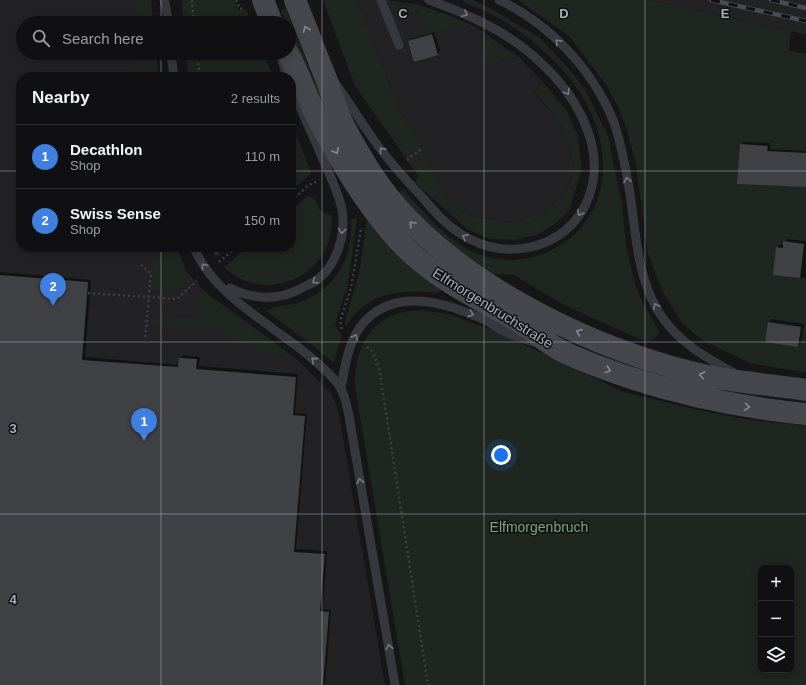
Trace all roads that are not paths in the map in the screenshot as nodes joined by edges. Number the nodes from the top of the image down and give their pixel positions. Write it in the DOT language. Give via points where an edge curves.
graph roads {
  1 [pos="164,0"];
  2 [pos="172,0"];
  3 [pos="263,0"];
  4 [pos="295,0"];
  5 [pos="381,0"];
  6 [pos="429,0"];
  7 [pos="499,0"];
  8 [pos="168,16"];
  9 [pos="170,16"];
  10 [pos="269,16"];
  11 [pos="399,45"];
  12 [pos="318,57"];
  13 [pos="173,60"];
  14 [pos="281,60"];
  15 [pos="291,60"];
  16 [pos="174,72"];
  17 [pos="285,72"];
  18 [pos="296,98"];
  19 [pos="196,252"];
  20 [pos="218,283"];
  21 [pos="559,350"];
  22 [pos="754,384"];
  23 [pos="341,388"];
  24 [pos="806,390"];
  25 [pos="806,414"];
  26 [pos="395,685"];
  1 -- 8 [label="lane"];
  2 -- 9 [label="lane"];
  3 -- 10 [label="main road"];
  12 -- 4 [label="main road, Elfmorgenbruchstraße, one-way"];
  5 -- 11 [label="lane"];
  6 -- 12 [label="lane, one-way" via="493,27 520,44 564,88 580,115 588,132 592,150 593,186 588,201 577,219 546,243 527,249 511,250 483,245 447,224 406,180 372,137"];
  22 -- 7 [label="lane, one-way" via="694,349 679,337 659,312 646,287 629,187 613,121 582,66 532,18"];
  22 -- 12 [label="main road, Elfmorgenbruchstraße, one-way" via="690,372 620,350 562,325 474,276 415,227 375,178 344,125"];
  13 -- 16 [label="lane"];
  14 -- 17 [label="lane"];
  15 -- 21 [label="main road, Elfmorgenbruchstraße, one-way" via="347,172 390,231 416,258 437,274 470,296 514,318"];
  18 -- 20 [label="lane, one-way" via="341,206 342,236 338,250 332,264 318,279 291,294 261,298 239,293"];
  20 -- 19 [label="lane, one-way"];
  23 -- 20 [label="lane, one-way" via="318,363"];
  23 -- 21 [label="lane, one-way" via="345,362 354,338 366,320 381,309 411,300 455,308 508,333"];
  21 -- 25 [label="main road, Elfmorgenbruchstraße, one-way" via="604,369 658,387 746,407"];
  22 -- 24 [label="main road, Elfmorgenbruchstraße"];
  26 -- 23 [label="lane, one-way" via="349,416"];
}
